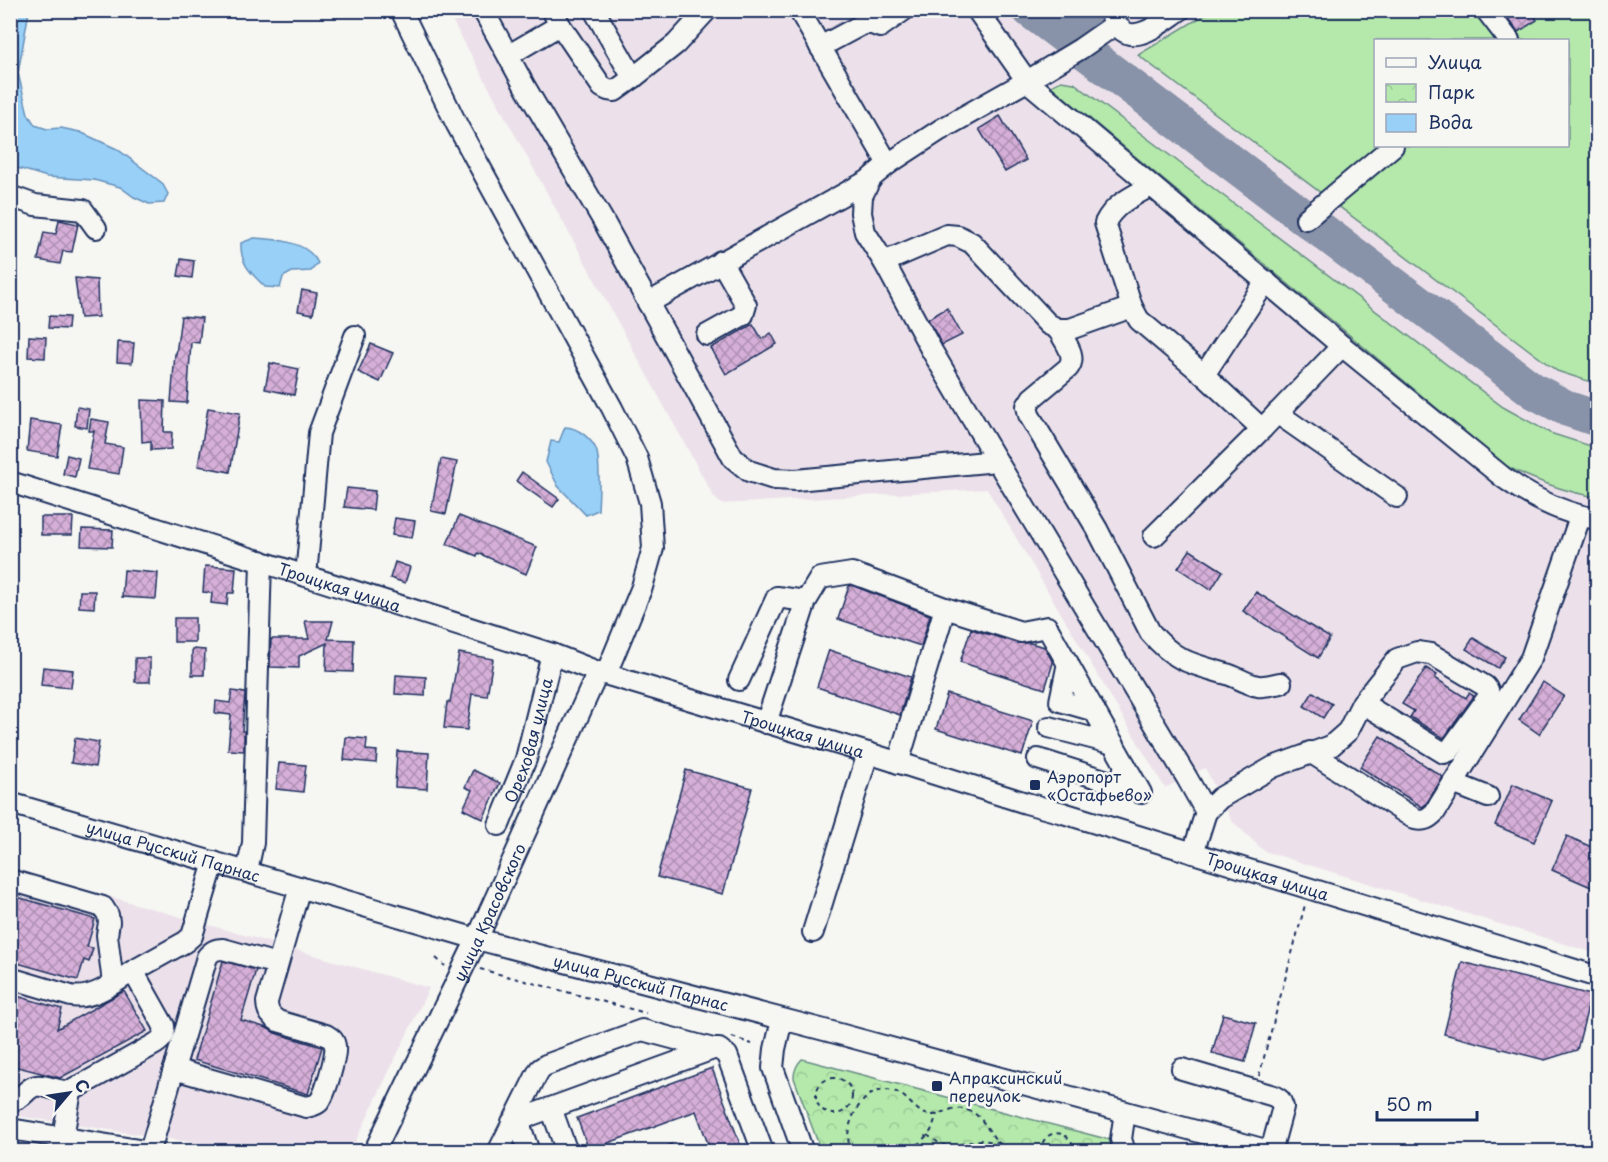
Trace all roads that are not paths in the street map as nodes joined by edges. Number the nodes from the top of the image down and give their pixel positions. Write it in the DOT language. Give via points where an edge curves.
graph roads {
  1 [pos="401,10"];
  2 [pos="483,10"];
  3 [pos="594,10"];
  4 [pos="707,10"];
  5 [pos="799,10"];
  6 [pos="904,10"];
  7 [pos="977,10"];
  8 [pos="1180,10"];
  9 [pos="1486,10"];
  10 [pos="859,17"];
  11 [pos="1113,17"];
  12 [pos="556,18"];
  13 [pos="1508,39"];
  14 [pos="820,47"];
  15 [pos="509,55"];
  16 [pos="633,78"];
  17 [pos="1028,81"];
  18 [pos="1393,147"];
  19 [pos="888,164"];
  20 [pos="871,178"];
  21 [pos="1151,186"];
  22 [pos="10,196"];
  23 [pos="1306,219"];
  24 [pos="96,228"];
  25 [pos="721,261"];
  26 [pos="884,262"];
  27 [pos="1266,281"];
  28 [pos="648,303"];
  29 [pos="1132,308"];
  30 [pos="1058,329"];
  31 [pos="707,335"];
  32 [pos="355,336"];
  33 [pos="1342,346"];
  34 [pos="1203,375"];
  35 [pos="1277,413"];
  36 [pos="1262,429"];
  37 [pos="997,461"];
  38 [pos="10,482"];
  39 [pos="1397,497"];
  40 [pos="1589,518"];
  41 [pos="1154,536"];
  42 [pos="261,561"];
  43 [pos="306,576"];
  44 [pos="806,602"];
  45 [pos="945,608"];
  46 [pos="552,654"];
  47 [pos="602,673"];
  48 [pos="739,680"];
  49 [pos="1281,683"];
  50 [pos="1362,703"];
  51 [pos="766,723"];
  52 [pos="1049,727"];
  53 [pos="1114,744"];
  54 [pos="1310,752"];
  55 [pos="868,753"];
  56 [pos="1038,759"];
  57 [pos="898,763"];
  58 [pos="1125,765"];
  59 [pos="1453,783"];
  60 [pos="1141,793"];
  61 [pos="1488,797"];
  62 [pos="10,803"];
  63 [pos="1206,812"];
  64 [pos="499,825"];
  65 [pos="1193,853"];
  66 [pos="214,862"];
  67 [pos="247,871"];
  68 [pos="10,880"];
  69 [pos="300,887"];
  70 [pos="813,932"];
  71 [pos="477,939"];
  72 [pos="278,964"];
  73 [pos="133,971"];
  74 [pos="1598,977"];
  75 [pos="10,978"];
  76 [pos="113,982"];
  77 [pos="782,1020"];
  78 [pos="713,1049"];
  79 [pos="174,1069"];
  80 [pos="1182,1070"];
  81 [pos="71,1091"];
  82 [pos="10,1100"];
  83 [pos="551,1108"];
  84 [pos="1125,1112"];
  85 [pos="515,1121"];
  86 [pos="10,1129"];
  87 [pos="63,1137"];
  88 [pos="151,1151"];
  89 [pos="1272,1151"];
  90 [pos="374,1152"];
  91 [pos="498,1152"];
  92 [pos="529,1152"];
  93 [pos="567,1152"];
  94 [pos="763,1152"];
  95 [pos="804,1152"];
  96 [pos="1125,1152"];
  1 -- 47 [label="street, улица Красовского" via="457,124 637,458 650,503 653,548 642,587"];
  2 -- 15 [label="street"];
  3 -- 16 [label="street"];
  4 -- 16 [label="street" via="676,44"];
  5 -- 14 [label="street"];
  6 -- 10 [label="street" via="880,27"];
  7 -- 17 [label="street"];
  8 -- 11 [label="street" via="1135,34 1125,33"];
  9 -- 13 [label="street"];
  10 -- 14 [label="street"];
  11 -- 17 [label="street" via="1080,49"];
  12 -- 15 [label="street"];
  12 -- 16 [label="street" via="602,87 615,91"];
  14 -- 19 [label="street"];
  15 -- 28 [label="street"];
  17 -- 19 [label="street"];
  17 -- 21 [label="street"];
  18 -- 23 [label="street"];
  19 -- 20 [label="street"];
  20 -- 25 [label="street"];
  20 -- 26 [label="street" via="862,196 861,213 865,232"];
  21 -- 27 [label="street"];
  21 -- 29 [label="street" via="1116,206 1105,223"];
  22 -- 24 [label="street" via="35,205 83,210"];
  25 -- 28 [label="street"];
  25 -- 31 [label="street" via="746,306 743,315"];
  26 -- 30 [label="street" via="947,235 958,236 972,243 1047,324"];
  26 -- 37 [label="street"];
  27 -- 33 [label="street"];
  27 -- 34 [label="street"];
  28 -- 37 [label="street" via="733,458 749,471 774,479 796,480"];
  29 -- 30 [label="street" via="1070,329"];
  29 -- 34 [label="street" via="1139,320"];
  30 -- 49 [label="street" via="1073,356 1072,363 1032,398 1027,406 1029,415 1097,529 1150,632 1172,655 1188,664 1259,686"];
  32 -- 43 [label="street" via="319,433"];
  33 -- 35 [label="street"];
  33 -- 40 [label="street" via="1523,492"];
  34 -- 36 [label="street"];
  35 -- 36 [label="street"];
  35 -- 39 [label="street"];
  36 -- 41 [label="street"];
  37 -- 63 [label="street"];
  38 -- 42 [label="street, Троицкая улица"];
  40 -- 59 [label="street" via="1531,658"];
  42 -- 43 [label="street, Троицкая улица"];
  42 -- 67 [label="street" via="253,843"];
  43 -- 46 [label="street, Троицкая улица"];
  44 -- 45 [label="street" via="820,578 852,573"];
  44 -- 48 [label="street" via="777,597"];
  44 -- 51 [label="street"];
  45 -- 53 [label="street" via="1021,632 1047,627 1068,663 1060,701 1095,711"];
  45 -- 57 [label="street"];
  46 -- 47 [label="street, Троицкая улица"];
  46 -- 64 [label="street, Ореховая улица" via="526,759"];
  47 -- 51 [label="street, Троицкая улица"];
  47 -- 71 [label="street, улица Красовского"];
  50 -- 50 [label="street" via="1444,753 1488,696 1488,690 1431,654 1418,651 1396,659"];
  50 -- 54 [label="street" via="1348,730 1331,746"];
  51 -- 55 [label="street, Троицкая улица"];
  52 -- 53 [label="street"];
  53 -- 58 [label="street"];
  54 -- 59 [label="street" via="1415,819 1429,818"];
  54 -- 63 [label="street" via="1242,784"];
  55 -- 57 [label="street, Троицкая улица"];
  55 -- 70 [label="street"];
  56 -- 58 [label="street" via="1120,785"];
  57 -- 65 [label="street, Троицкая улица"];
  58 -- 60 [label="street"];
  59 -- 61 [label="street"];
  62 -- 66 [label="street, улица Русский Парнас"];
  63 -- 65 [label="street"];
  65 -- 74 [label="street, Троицкая улица"];
  66 -- 67 [label="street, улица Русский Парнас"];
  66 -- 73 [label="street" via="192,936"];
  67 -- 69 [label="street, улица Русский Парнас"];
  68 -- 76 [label="street" via="106,911"];
  69 -- 71 [label="street, улица Русский Парнас"];
  69 -- 72 [label="street"];
  71 -- 77 [label="street, улица Русский Парнас"];
  71 -- 90 [label="street, улица Красовского"];
  72 -- 79 [label="street" via="223,948 212,951"];
  72 -- 79 [label="street" via="267,1002 272,1018 326,1035 335,1043 323,1098 306,1107"];
  73 -- 76 [label="street"];
  73 -- 81 [label="street" via="164,1026 164,1036"];
  75 -- 76 [label="street" via="76,997 92,994"];
  77 -- 84 [label="street, улица Русский Парнас"];
  77 -- 95 [label="street" via="773,1068"];
  78 -- 83 [label="street"];
  78 -- 85 [label="street" via="646,1030 624,1036 543,1067"];
  78 -- 94 [label="street" via="727,1055"];
  79 -- 88 [label="street"];
  80 -- 89 [label="street" via="1277,1097 1283,1107"];
  81 -- 82 [label="street" via="39,1085 28,1089 19,1099"];
  81 -- 87 [label="street"];
  83 -- 85 [label="street"];
  83 -- 93 [label="street"];
  84 -- 89 [label="street, улица Русский Парнас"];
  84 -- 96 [label="street" via="1120,1140"];
  85 -- 91 [label="street"];
  85 -- 92 [label="street"];
  86 -- 87 [label="street"];
  87 -- 88 [label="street"];
}
